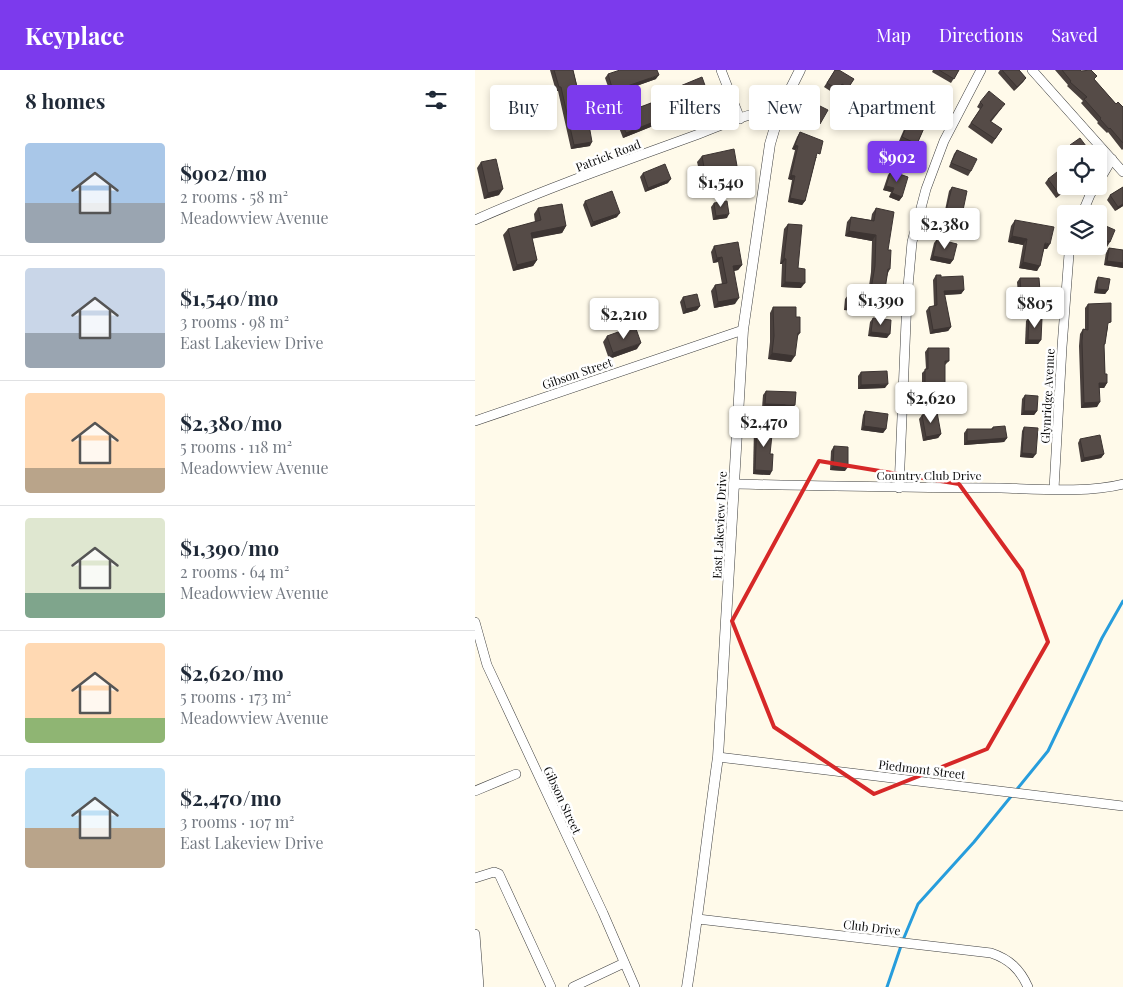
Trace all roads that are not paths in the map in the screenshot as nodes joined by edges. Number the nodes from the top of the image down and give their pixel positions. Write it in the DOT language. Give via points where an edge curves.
graph roads {
  1 [pos="721,70"];
  2 [pos="799,70"];
  3 [pos="981,70"];
  4 [pos="1032,70"];
  5 [pos="792,85"];
  6 [pos="749,116"];
  7 [pos="740,119"];
  8 [pos="774,130"];
  9 [pos="1112,159"];
  10 [pos="1107,167"];
  11 [pos="1123,172"];
  12 [pos="475,220"];
  13 [pos="1069,255"];
  14 [pos="743,330"];
  15 [pos="475,421"];
  16 [pos="734,484"];
  17 [pos="1123,484"];
  18 [pos="899,488"];
  19 [pos="1054,488"];
  20 [pos="475,622"];
  21 [pos="477,642"];
  22 [pos="718,757"];
  23 [pos="516,774"];
  24 [pos="475,791"];
  25 [pos="1123,806"];
  26 [pos="475,878"];
  27 [pos="698,919"];
  28 [pos="475,934"];
  29 [pos="624,964"];
  30 [pos="479,987"];
  31 [pos="551,987"];
  32 [pos="573,987"];
  33 [pos="635,987"];
  34 [pos="687,987"];
  35 [pos="1028,987"];
  1 -- 7 [label="street"];
  2 -- 5 [label="street, East Lakeview Drive"];
  3 -- 18 [label="street" via="944,141 926,189 912,242"];
  4 -- 9 [label="street"];
  6 -- 7 [label="street, Patrick Road"];
  7 -- 12 [label="street, Patrick Road"];
  8 -- 14 [label="street, East Lakeview Drive"];
  9 -- 10 [label="street"];
  9 -- 11 [label="street"];
  13 -- 19 [label="street, Glynridge Avenue"];
  14 -- 15 [label="street, Gibson Street"];
  14 -- 16 [label="street, East Lakeview Drive"];
  16 -- 18 [label="street, Country Club Drive"];
  16 -- 22 [label="street, East Lakeview Drive"];
  17 -- 19 [label="street, Country Club Drive" via="1109,488"];
  18 -- 19 [label="street, Country Club Drive"];
  20 -- 21 [label="street, Gibson Street"];
  21 -- 29 [label="street, Gibson Street"];
  22 -- 25 [label="street, Piedmont Street"];
  22 -- 27 [label="street, East Lakeview Drive"];
  23 -- 24 [label="street"];
  26 -- 31 [label="street" via="494,872 499,874"];
  27 -- 34 [label="street, East Lakeview Drive"];
  27 -- 35 [label="street, Club Drive" via="991,953 1013,964"];
  28 -- 30 [label="street"];
  29 -- 32 [label="street"];
  29 -- 33 [label="street, Gibson Street"];
}
